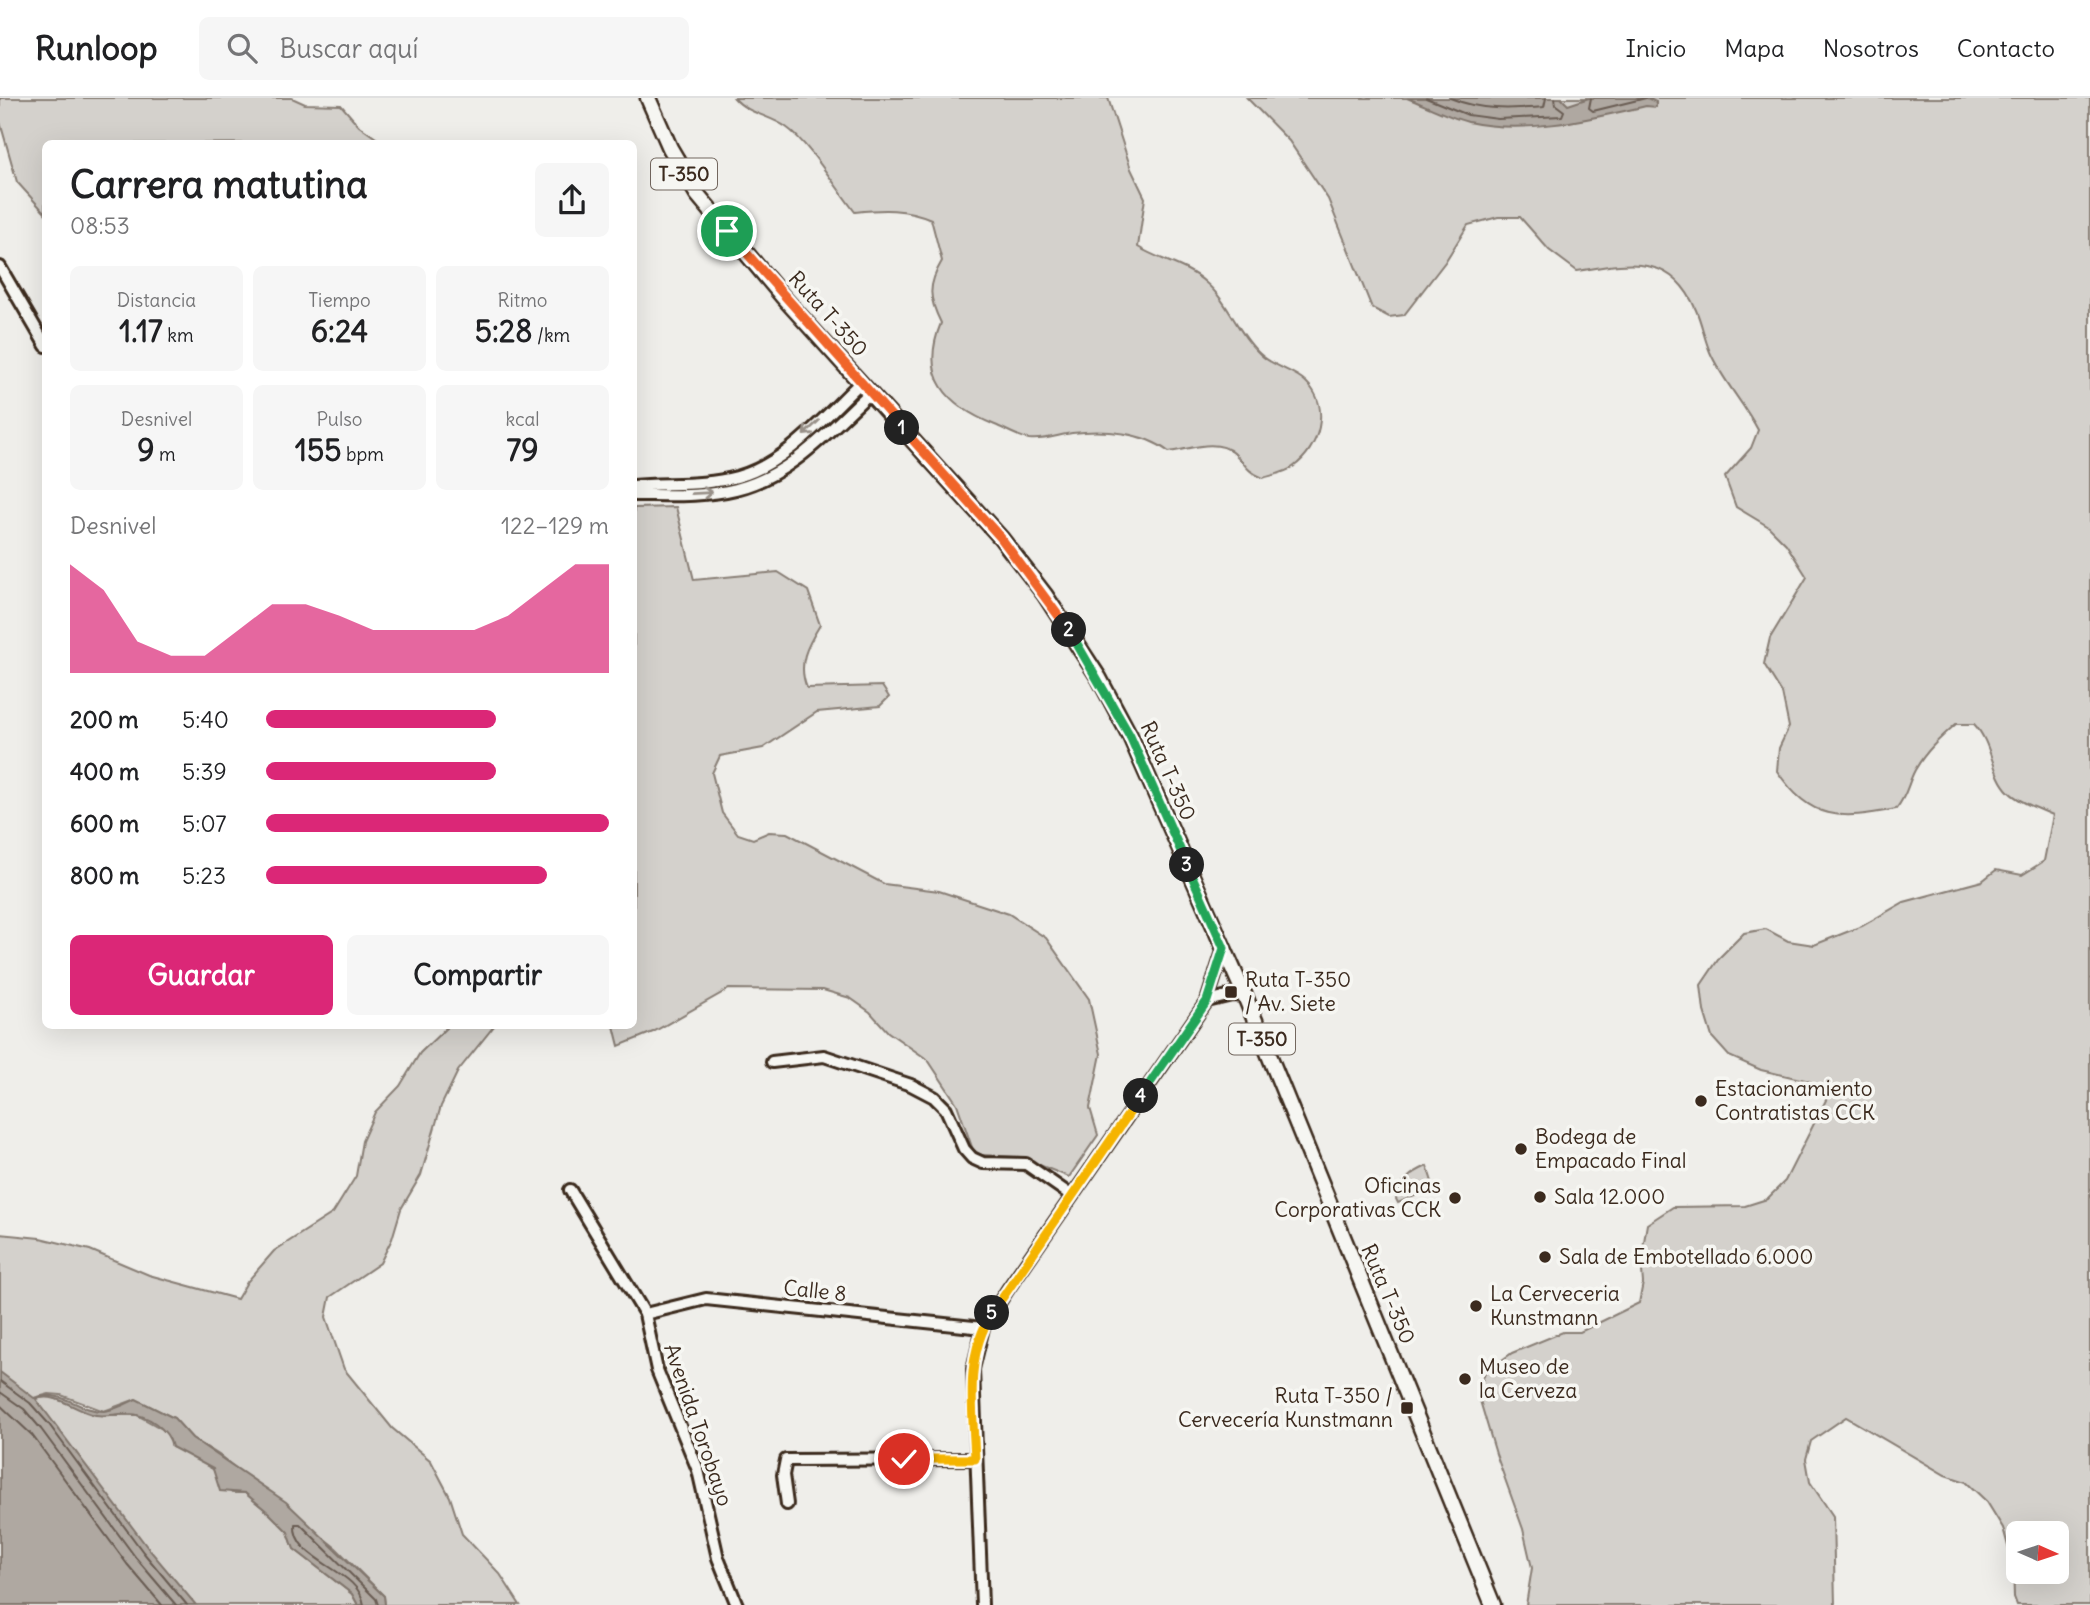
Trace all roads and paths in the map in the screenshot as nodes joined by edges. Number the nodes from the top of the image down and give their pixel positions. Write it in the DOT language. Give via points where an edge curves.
graph roads {
  1 [pos="648,98"];
  2 [pos="0,267"];
  3 [pos="42,339"];
  4 [pos="866,387"];
  5 [pos="637,486"];
  6 [pos="637,495"];
  7 [pos="1224,948"];
  8 [pos="1245,996"];
  9 [pos="1207,1001"];
  10 [pos="772,1062"];
  11 [pos="570,1190"];
  12 [pos="1073,1196"];
  13 [pos="645,1314"];
  14 [pos="983,1328"];
  15 [pos="975,1459"];
  16 [pos="787,1504"];
  17 [pos="737,1605"];
  18 [pos="982,1605"];
  19 [pos="1493,1605"];
  1 -- 4 [label="main road, Ruta T-350 / T-350" via="697,194"];
  2 -- 3 [label="street"];
  4 -- 5 [label="street, one-way" via="751,472 720,480"];
  6 -- 4 [label="street, one-way" via="723,491 762,480 797,460"];
  4 -- 7 [label="main road, Ruta T-350 / T-350" via="1007,546 1082,649 1130,736"];
  7 -- 8 [label="main road, Ruta T-350 / T-350"];
  7 -- 9 [label="street"];
  8 -- 9 [label="street"];
  8 -- 19 [label="main road, Ruta T-350 / T-350"];
  9 -- 12 [label="street"];
  10 -- 12 [label="street" via="824,1056 911,1084 946,1109 972,1158 989,1164 1026,1164"];
  11 -- 13 [label="street, Avenida Torobayo"];
  12 -- 14 [label="street"];
  13 -- 14 [label="street, Calle 8" via="706,1299"];
  13 -- 17 [label="street, Avenida Torobayo" via="657,1370 698,1470 718,1558"];
  14 -- 15 [label="street" via="973,1368"];
  15 -- 16 [label="street" via="786,1460"];
  15 -- 18 [label="street"];
}
